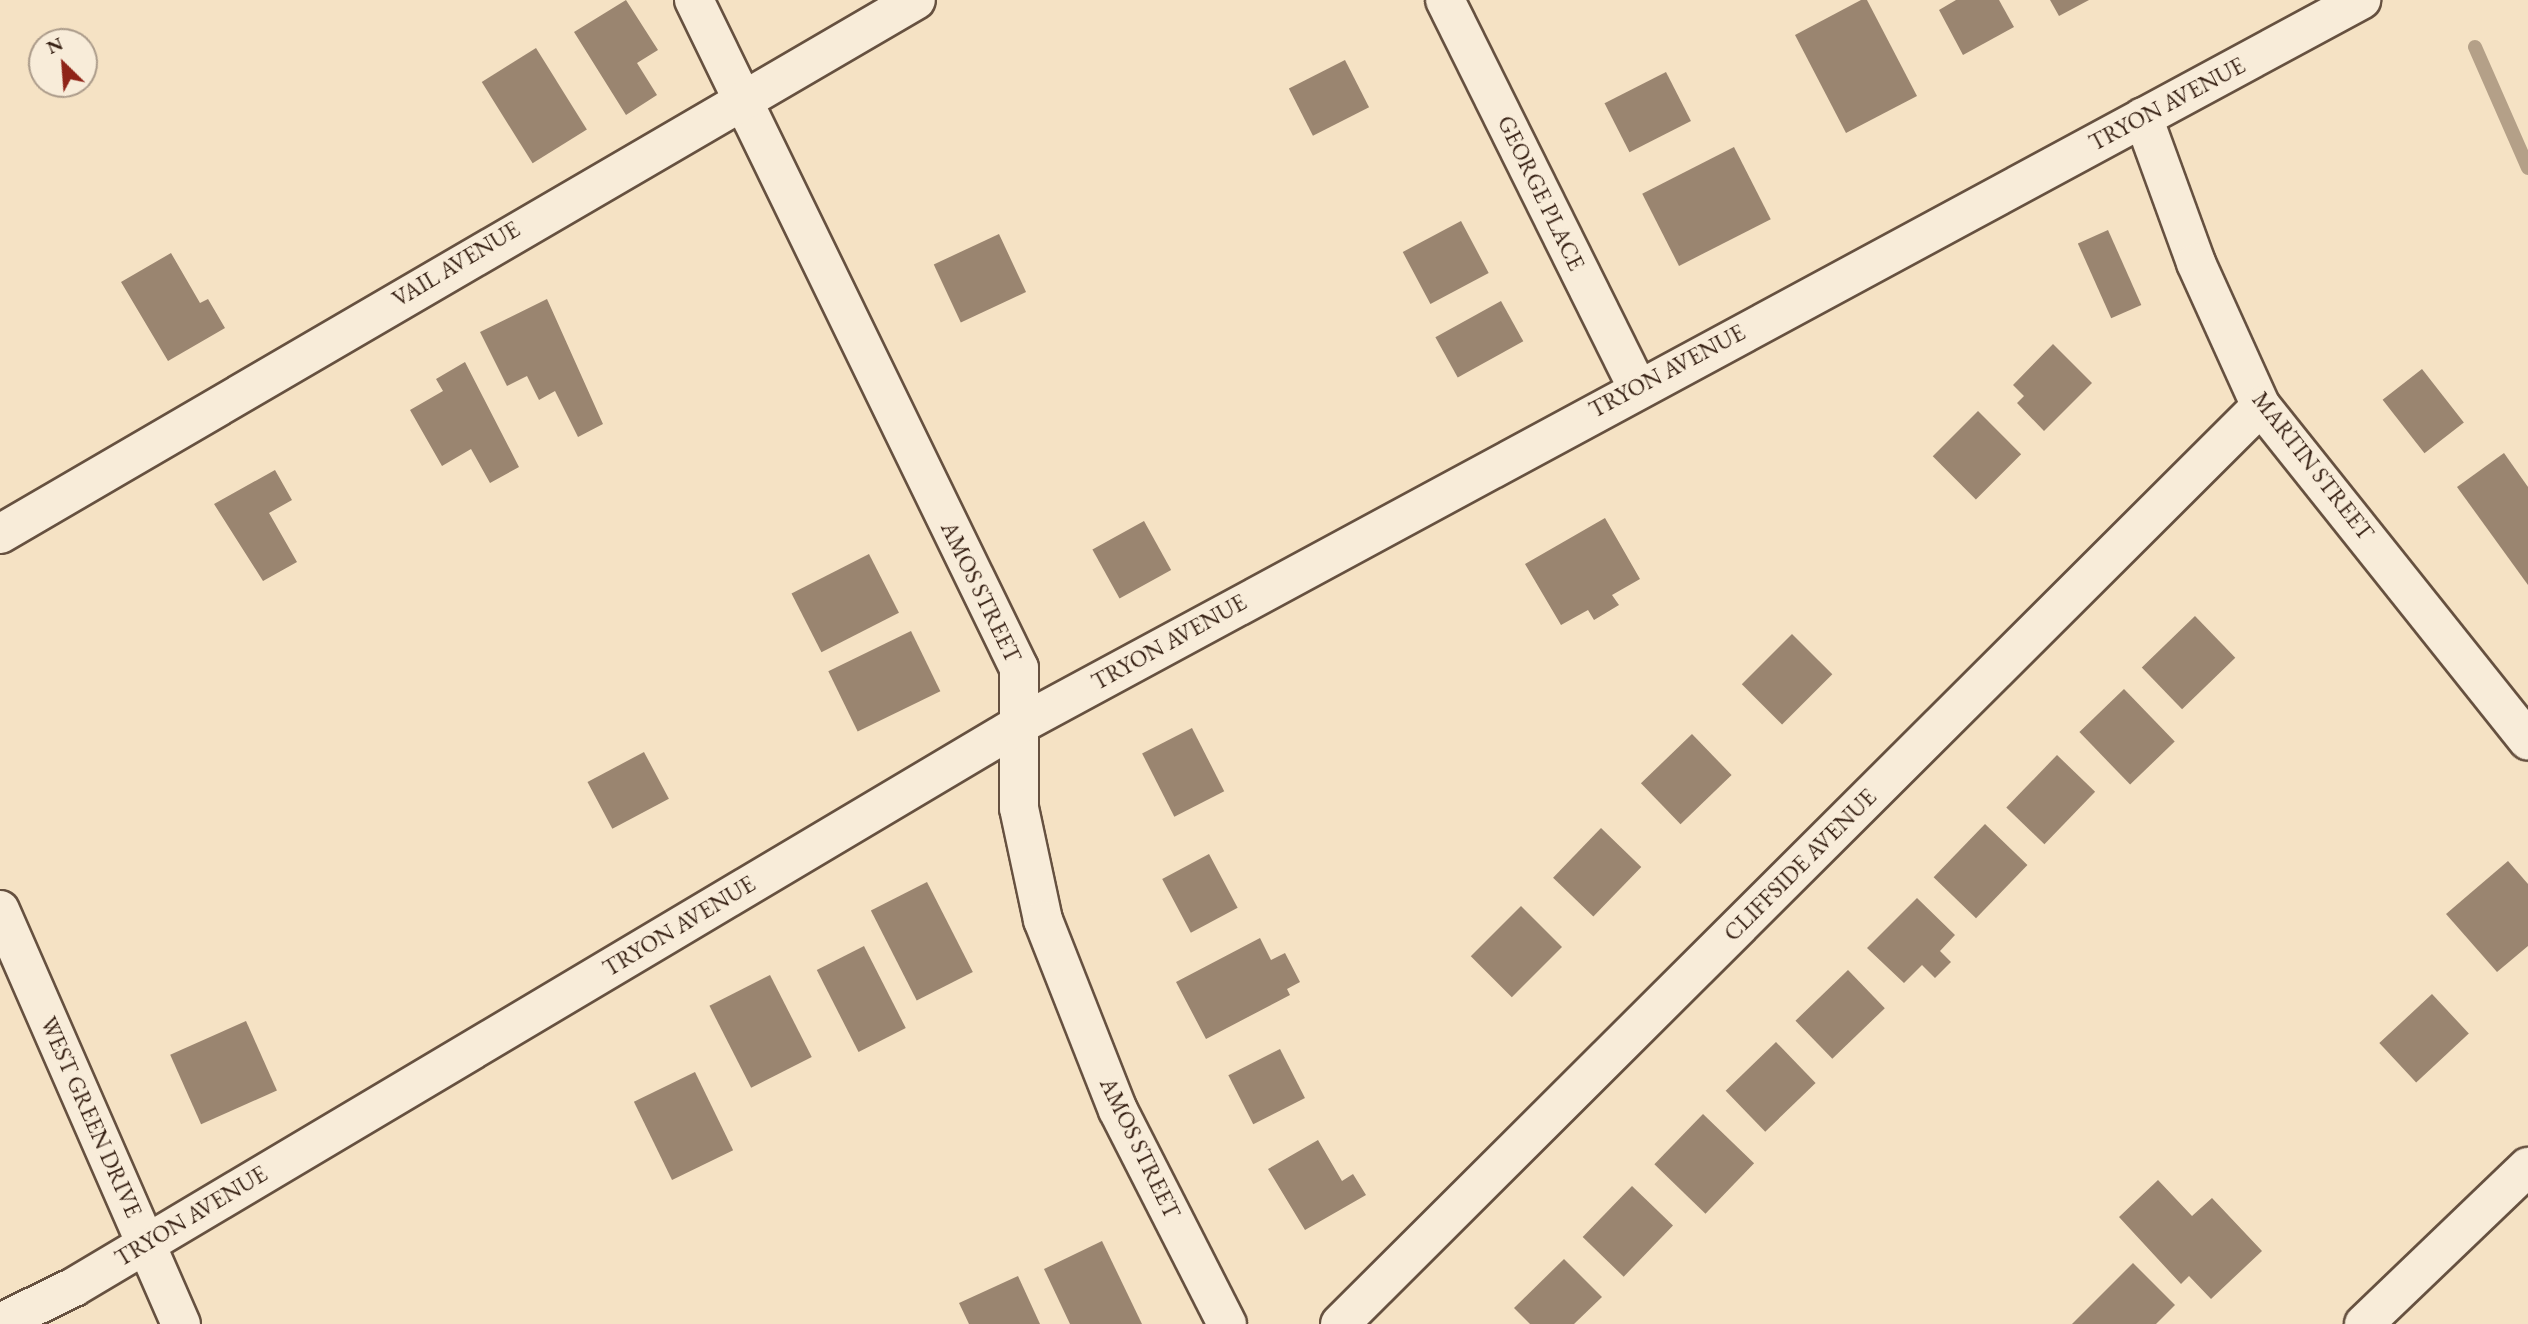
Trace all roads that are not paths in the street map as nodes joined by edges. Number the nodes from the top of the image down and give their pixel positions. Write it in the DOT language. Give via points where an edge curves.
graph roads {
  1 [pos="694,0"];
  2 [pos="916,0"];
  3 [pos="1445,0"];
  4 [pos="2361,0"];
  5 [pos="738,98"];
  6 [pos="2143,117"];
  7 [pos="1637,386"];
  8 [pos="2261,407"];
  9 [pos="0,534"];
  10 [pos="1017,726"];
  11 [pos="2528,741"];
  12 [pos="0,910"];
  13 [pos="2528,1167"];
  14 [pos="146,1243"];
  15 [pos="0,1324"];
  16 [pos="181,1324"];
  17 [pos="1227,1324"];
  18 [pos="1340,1324"];
  19 [pos="2364,1324"];
  1 -- 5 [label="street, AMOS STREET"];
  2 -- 5 [label="street, VAIL AVENUE"];
  3 -- 7 [label="street, GEORGE PLACE"];
  4 -- 6 [label="street, TRYON AVENUE"];
  5 -- 9 [label="street, VAIL AVENUE"];
  5 -- 10 [label="street, AMOS STREET" via="1019,668"];
  6 -- 7 [label="street, TRYON AVENUE"];
  6 -- 8 [label="street, MARTIN STREET" via="2196,263"];
  7 -- 10 [label="street, TRYON AVENUE"];
  8 -- 11 [label="street, MARTIN STREET"];
  8 -- 18 [label="street, CLIFFSIDE AVENUE"];
  10 -- 14 [label="street, TRYON AVENUE"];
  10 -- 17 [label="street, AMOS STREET" via="1019,808 1043,920 1118,1110"];
  12 -- 14 [label="street, WEST GREEN DRIVE"];
  13 -- 19 [label="street"];
  14 -- 15 [label="street, TRYON AVENUE"];
  14 -- 16 [label="street, WEST GREEN DRIVE"];
}
